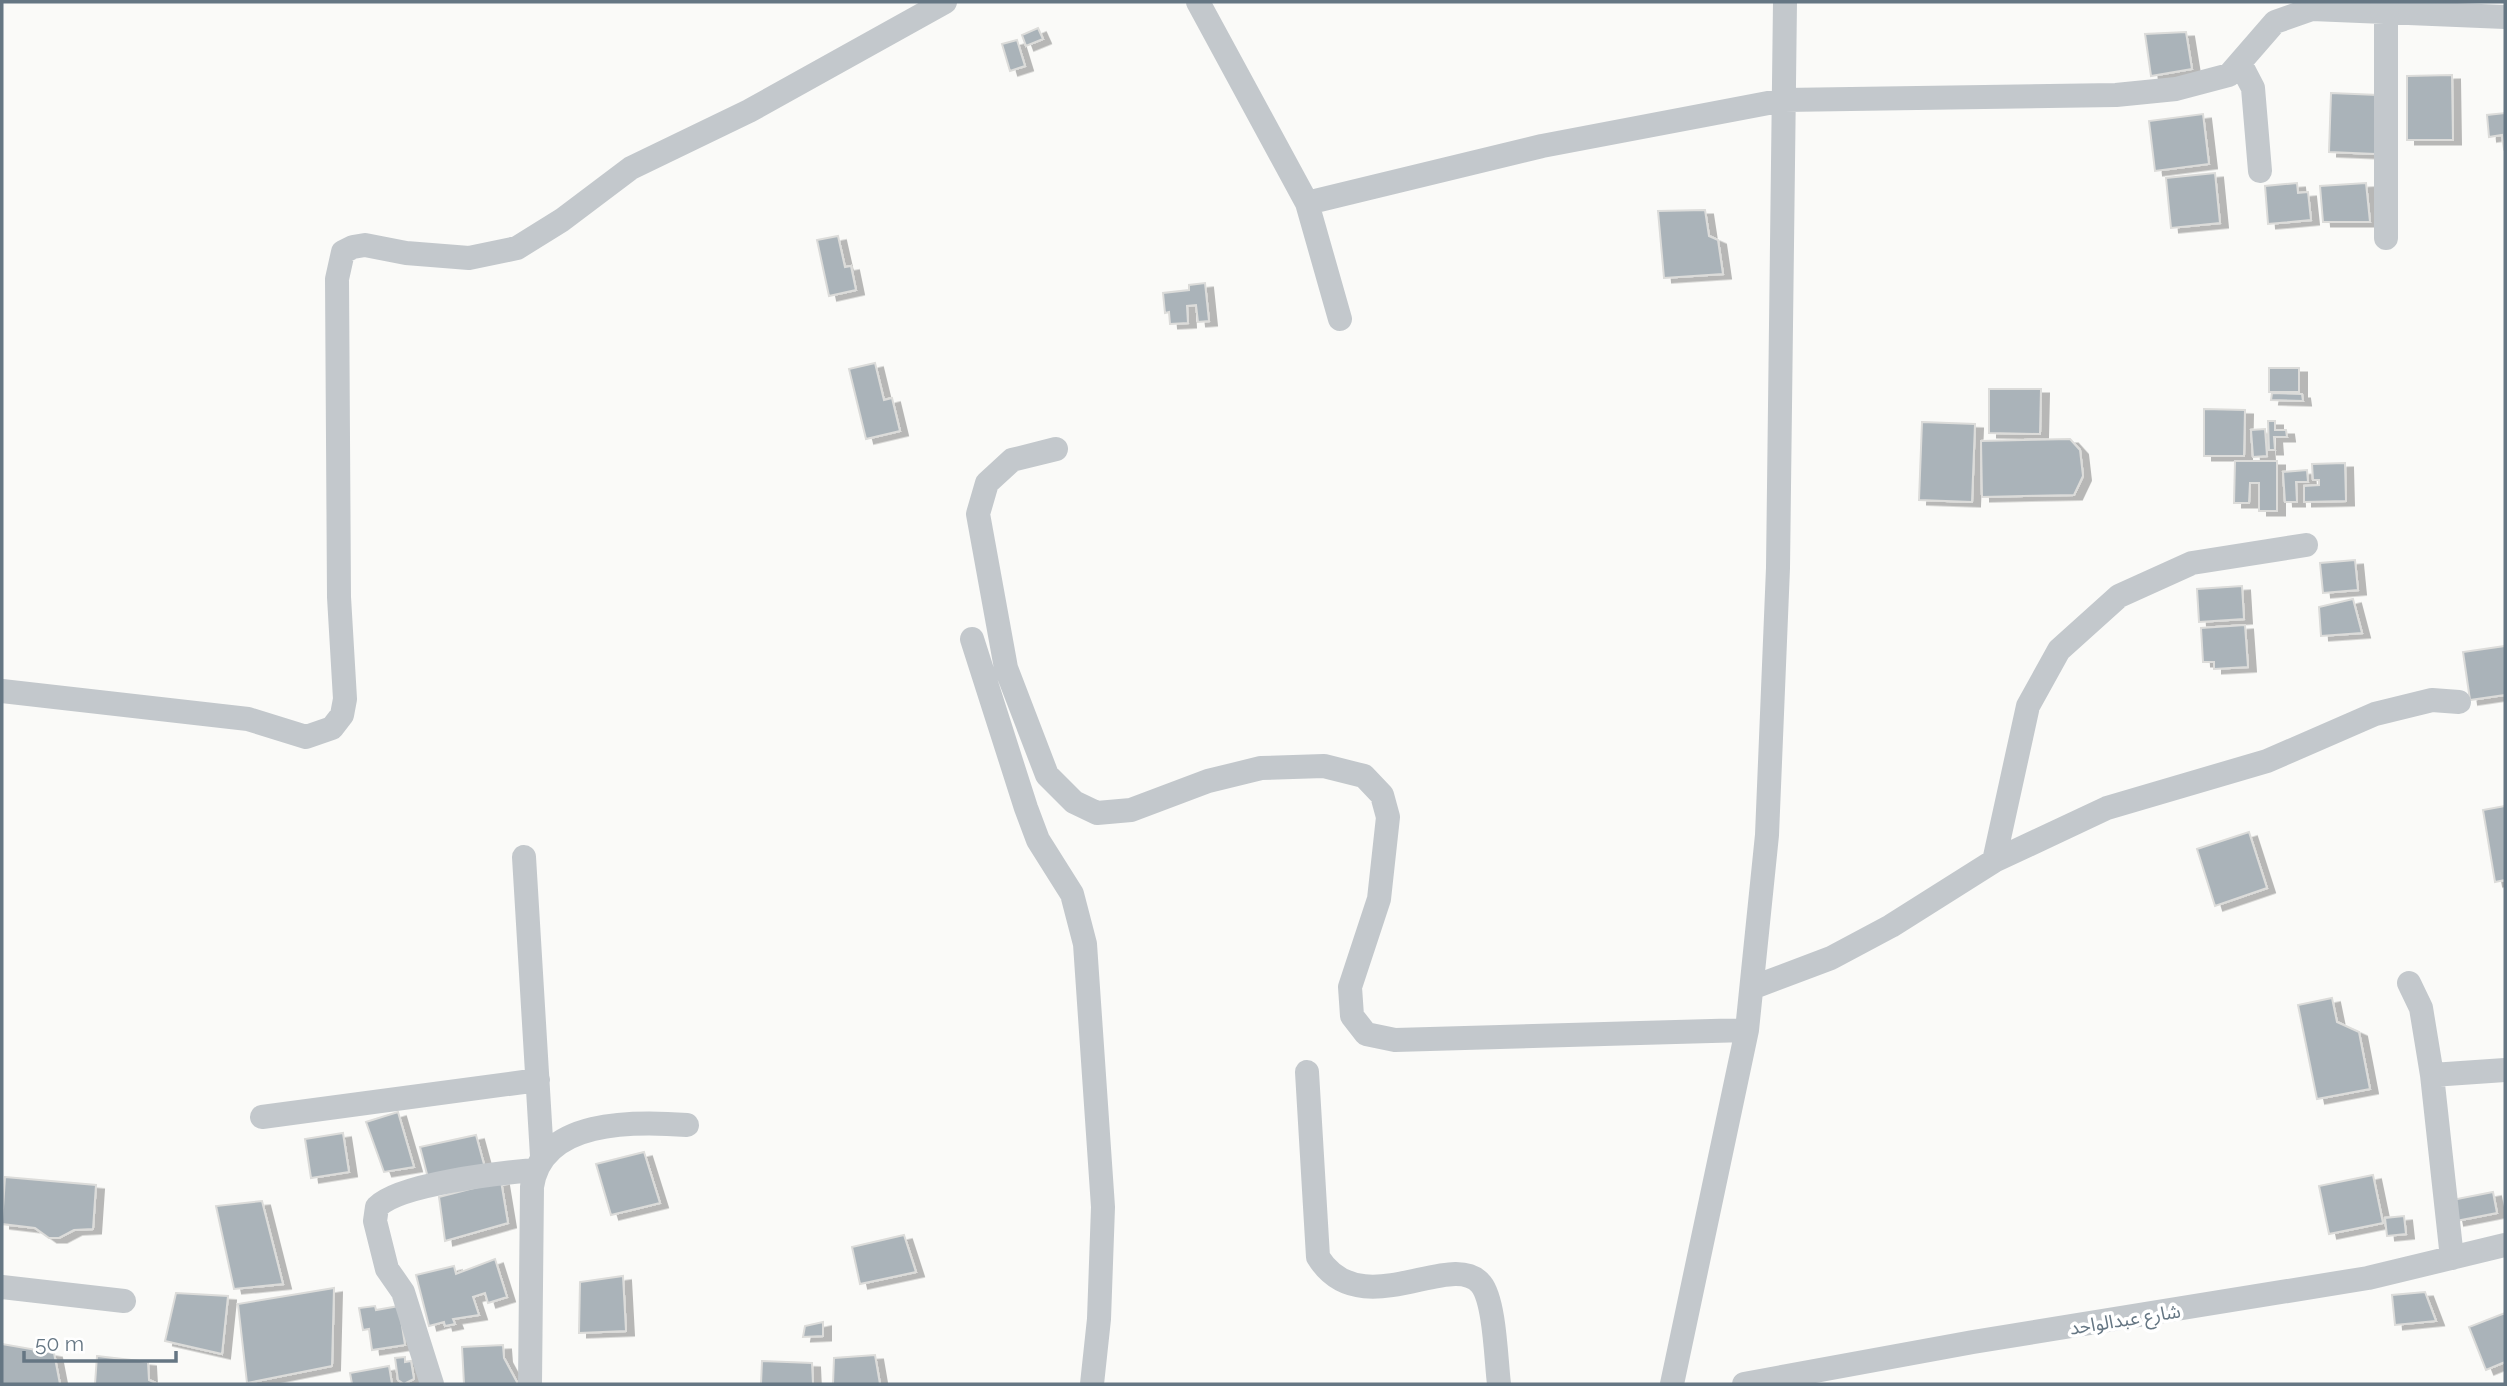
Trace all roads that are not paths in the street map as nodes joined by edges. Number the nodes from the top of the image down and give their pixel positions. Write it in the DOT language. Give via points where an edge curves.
graph roads {
  1 [pos="945,2"];
  2 [pos="1198,2"];
  3 [pos="1785,2"];
  4 [pos="2386,13"];
  5 [pos="2505,17"];
  6 [pos="2240,63"];
  7 [pos="1784,100"];
  8 [pos="2260,171"];
  9 [pos="1307,203"];
  10 [pos="2386,238"];
  11 [pos="1340,319"];
  12 [pos="1056,449"];
  13 [pos="2306,545"];
  14 [pos="972,639"];
  15 [pos="2,691"];
  16 [pos="2459,702"];
  17 [pos="524,858"];
  18 [pos="1994,861"];
  19 [pos="2409,983"];
  20 [pos="1754,987"];
  21 [pos="1747,1030"];
  22 [pos="2505,1070"];
  23 [pos="1307,1072"];
  24 [pos="2432,1075"];
  25 [pos="538,1080"];
  26 [pos="262,1117"];
  27 [pos="687,1125"];
  28 [pos="538,1163"];
  29 [pos="2505,1245"];
  30 [pos="2452,1258"];
  31 [pos="2,1287"];
  32 [pos="124,1301"];
  33 [pos="432,1384"];
  34 [pos="530,1384"];
  35 [pos="1091,1384"];
  36 [pos="1499,1384"];
  37 [pos="1672,1384"];
  38 [pos="1744,1384"];
  1 -- 15 [label="street" via="749,111 631,168 517,248 469,258 365,245 343,252 337,279 339,597 345,699 342,715 332,729 306,737 248,719"];
  2 -- 9 [label="street"];
  3 -- 7 [label="street"];
  4 -- 5 [label="street"];
  4 -- 6 [label="street" via="2312,9 2300,13 2275,22"];
  4 -- 10 [label="street"];
  6 -- 7 [label="street" via="2229,75 2176,89 2116,95"];
  6 -- 8 [label="street" via="2253,88"];
  7 -- 9 [label="street" via="1542,146"];
  7 -- 20 [label="street" via="1778,568 1767,835"];
  9 -- 11 [label="street"];
  12 -- 21 [label="street" via="1013,460 986,483 978,514 1006,668 1047,775 1074,802 1097,813 1131,810 1208,781 1261,768 1324,766 1364,776 1382,795 1388,817 1379,899 1350,987 1352,1016 1366,1034 1395,1040"];
  13 -- 18 [label="street" via="2192,563 2119,596 2059,650 2028,706"];
  14 -- 35 [label="street" via="1026,808 1038,840 1072,894 1085,944 1103,1207 1099,1320"];
  16 -- 18 [label="street" via="2432,700 2375,714 2266,761 2107,808"];
  17 -- 25 [label="street"];
  18 -- 20 [label="street" via="1831,958"];
  19 -- 24 [label="street" via="2421,1008"];
  20 -- 21 [label="street"];
  21 -- 37 [label="street"];
  22 -- 24 [label="street"];
  23 -- 36 [label="street" via="1314,1230 1318,1257 1327,1272 1344,1283 1374,1287 1450,1275 1474,1277 1489,1304"];
  24 -- 30 [label="street"];
  25 -- 26 [label="street"];
  25 -- 28 [label="street"];
  27 -- 28 [label="street" via="595,1128 564,1139"];
  28 -- 33 [label="street" via="393,1196 377,1208 375,1221 387,1269 403,1293"];
  28 -- 34 [label="street"];
  29 -- 30 [label="street, شارع عبدالواحد"];
  30 -- 38 [label="street, شارع عبدالواحد" via="2368,1278"];
  31 -- 32 [label="street"];
}
